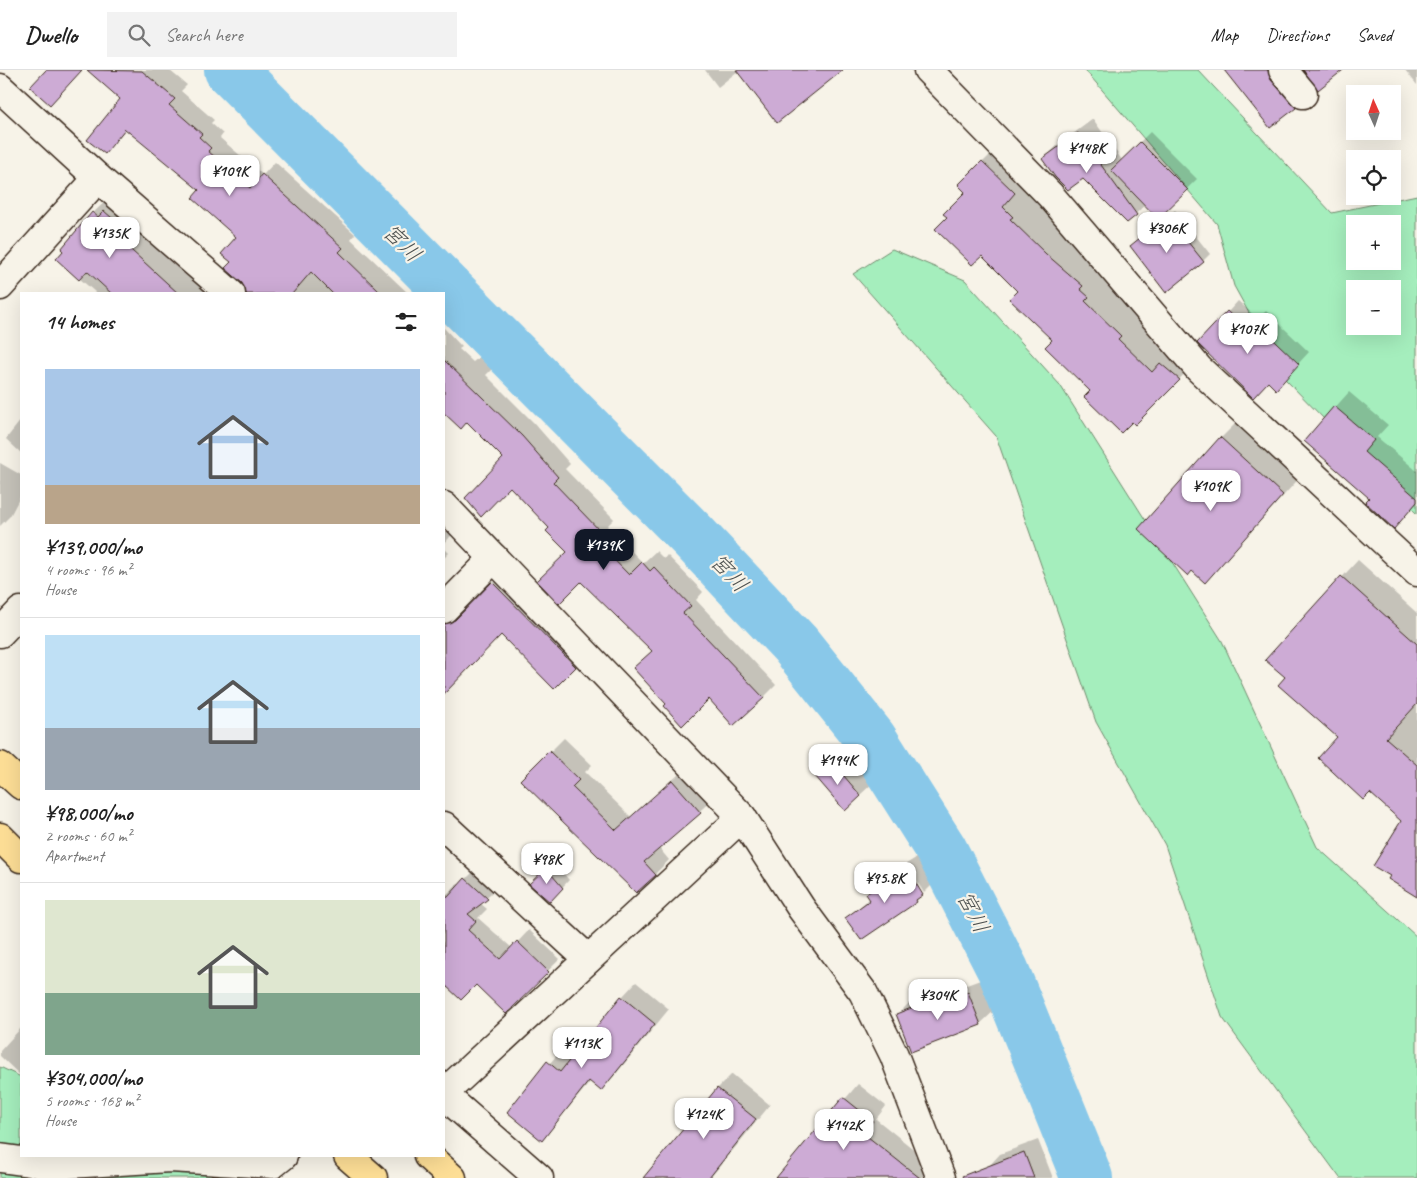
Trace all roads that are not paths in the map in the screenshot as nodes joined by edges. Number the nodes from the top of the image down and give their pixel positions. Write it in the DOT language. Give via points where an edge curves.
graph roads {
  1 [pos="928,70"];
  2 [pos="1283,70"];
  3 [pos="0,88"];
  4 [pos="1303,94"];
  5 [pos="98,178"];
  6 [pos="0,286"];
  7 [pos="229,292"];
  8 [pos="445,507"];
  9 [pos="494,558"];
  10 [pos="1417,572"];
  11 [pos="445,608"];
  12 [pos="20,612"];
  13 [pos="0,633"];
  14 [pos="0,766"];
  15 [pos="20,784"];
  16 [pos="742,817"];
  17 [pos="445,827"];
  18 [pos="0,837"];
  19 [pos="20,857"];
  20 [pos="588,959"];
  21 [pos="445,1093"];
  22 [pos="445,1095"];
  23 [pos="282,1157"];
  24 [pos="349,1157"];
  25 [pos="429,1157"];
  26 [pos="0,1158"];
  27 [pos="373,1178"];
  28 [pos="452,1178"];
  29 [pos="539,1178"];
  30 [pos="941,1178"];
  1 -- 10 [label="street" via="1050,195 1199,369"];
  2 -- 4 [label="street"];
  3 -- 5 [label="street"];
  5 -- 6 [label="street"];
  5 -- 7 [label="street"];
  8 -- 9 [label="street"];
  9 -- 11 [label="street"];
  9 -- 16 [label="street"];
  12 -- 13 [label="street"];
  14 -- 15 [label="highway"];
  16 -- 20 [label="street"];
  16 -- 30 [label="street" via="801,908 864,992 894,1055"];
  17 -- 20 [label="street"];
  18 -- 19 [label="highway"];
  20 -- 21 [label="street"];
  22 -- 29 [label="street"];
  23 -- 26 [label="street" via="273,1164 170,1158 51,1165"];
  24 -- 27 [label="highway"];
  25 -- 28 [label="highway"];
}
